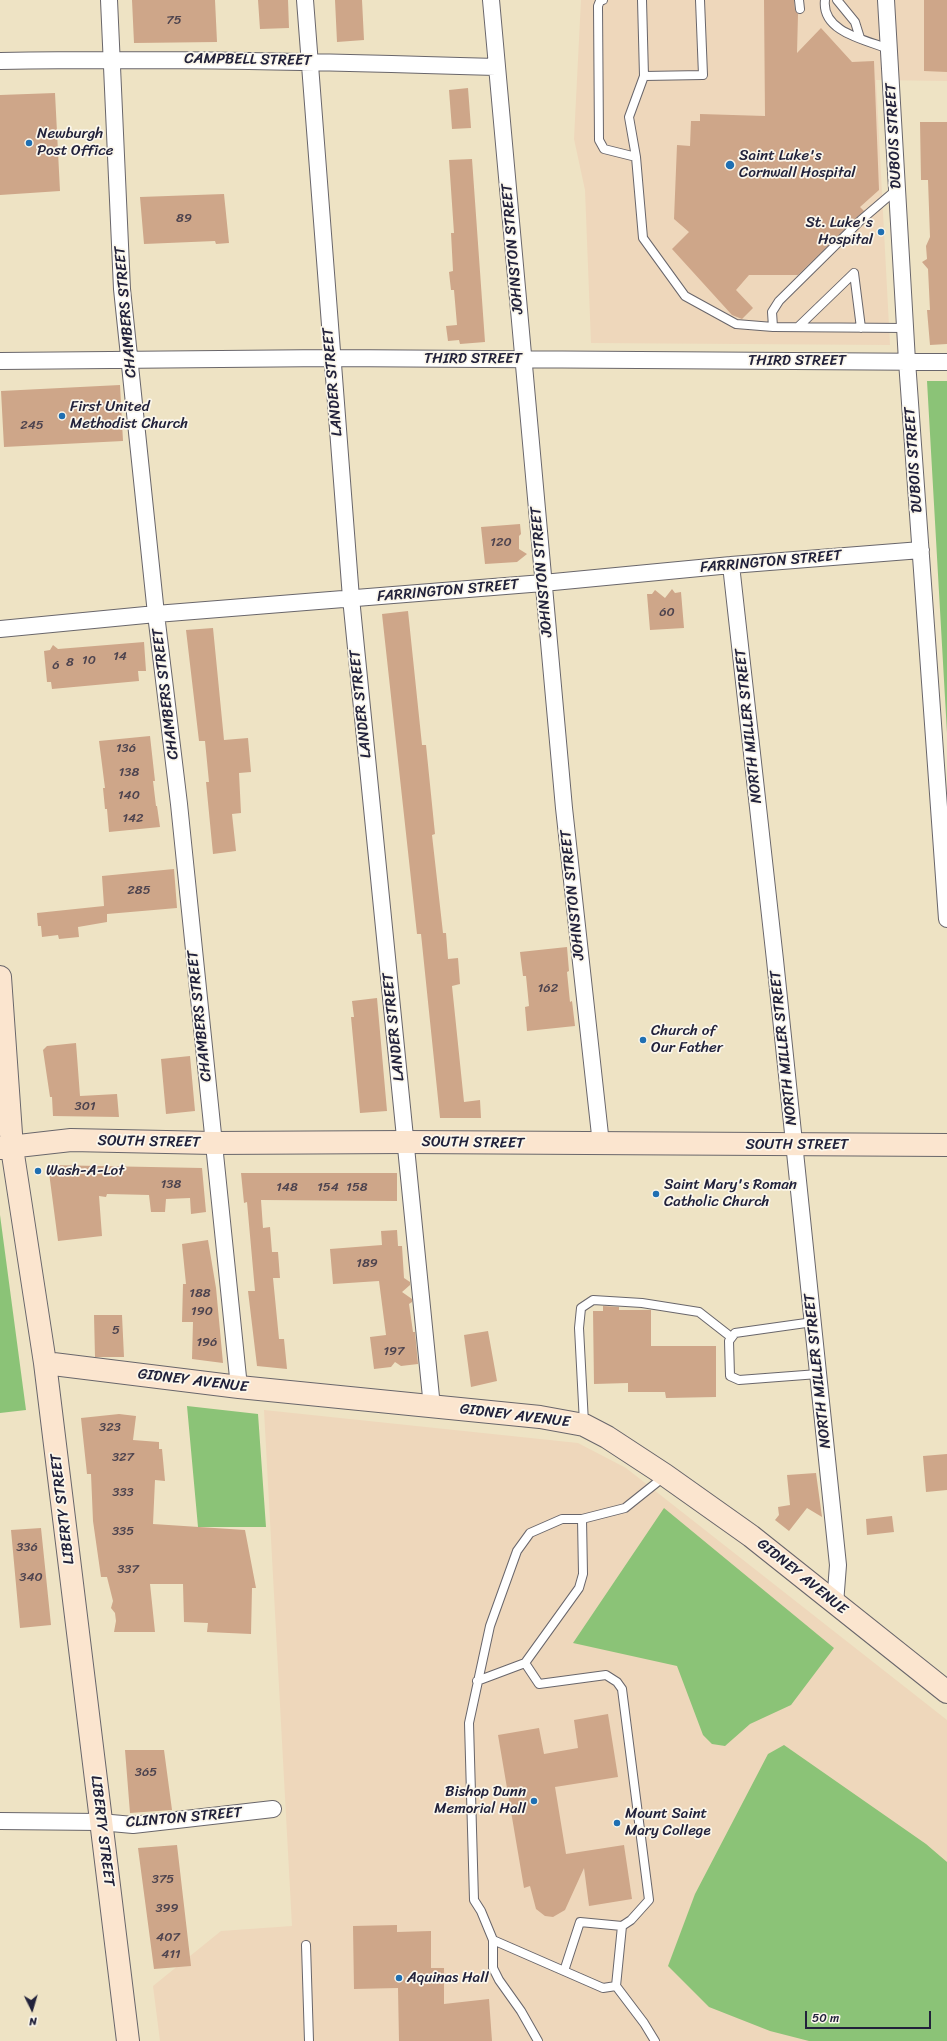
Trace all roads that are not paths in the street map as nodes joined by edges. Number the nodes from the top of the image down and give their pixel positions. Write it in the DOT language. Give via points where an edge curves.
graph roads {
  1 [pos="109,0"];
  2 [pos="305,0"];
  3 [pos="491,0"];
  4 [pos="603,0"];
  5 [pos="642,0"];
  6 [pos="700,0"];
  7 [pos="799,0"];
  8 [pos="825,0"];
  9 [pos="837,0"];
  10 [pos="886,0"];
  11 [pos="800,9"];
  12 [pos="860,38"];
  13 [pos="888,48"];
  14 [pos="111,59"];
  15 [pos="0,61"];
  16 [pos="308,61"];
  17 [pos="496,67"];
  18 [pos="644,76"];
  19 [pos="636,157"];
  20 [pos="897,189"];
  21 [pos="773,327"];
  22 [pos="798,327"];
  23 [pos="861,328"];
  24 [pos="905,328"];
  25 [pos="331,358"];
  26 [pos="523,359"];
  27 [pos="129,360"];
  28 [pos="0,361"];
  29 [pos="907,361"];
  30 [pos="947,362"];
  31 [pos="921,550"];
  32 [pos="731,565"];
  33 [pos="543,583"];
  34 [pos="351,598"];
  35 [pos="156,614"];
  36 [pos="0,629"];
  37 [pos="947,919"];
  38 [pos="0,977"];
  39 [pos="406,1142"];
  40 [pos="213,1143"];
  41 [pos="600,1144"];
  42 [pos="794,1145"];
  43 [pos="947,1146"];
  44 [pos="6,1148"];
  45 [pos="813,1322"];
  46 [pos="731,1337"];
  47 [pos="45,1363"];
  48 [pos="818,1374"];
  49 [pos="239,1387"];
  50 [pos="432,1407"];
  51 [pos="584,1425"];
  52 [pos="665,1475"];
  53 [pos="582,1519"];
  54 [pos="835,1604"];
  55 [pos="525,1663"];
  56 [pos="477,1681"];
  57 [pos="947,1692"];
  58 [pos="273,1809"];
  59 [pos="0,1821"];
  60 [pos="100,1822"];
  61 [pos="622,1926"];
  62 [pos="493,1940"];
  63 [pos="306,1945"];
  64 [pos="564,1971"];
  65 [pos="616,1986"];
  66 [pos="128,2041"];
  67 [pos="309,2041"];
  68 [pos="538,2041"];
  69 [pos="655,2041"];
  1 -- 14 [label="street, CHAMBERS STREET"];
  2 -- 16 [label="street, LANDER STREET"];
  3 -- 17 [label="street, JOHNSTON STREET"];
  4 -- 19 [label="lane" via="598,6 599,140 604,149"];
  5 -- 18 [label="lane"];
  6 -- 18 [label="lane" via="703,75"];
  7 -- 11 [label="lane"];
  8 -- 12 [label="lane" via="824,6 829,20 839,29"];
  9 -- 12 [label="lane" via="855,22"];
  10 -- 13 [label="street, DUBOIS STREET"];
  12 -- 13 [label="lane"];
  13 -- 20 [label="street, DUBOIS STREET"];
  14 -- 15 [label="street, CAMPBELL STREET"];
  14 -- 16 [label="street, CAMPBELL STREET"];
  14 -- 27 [label="street, CHAMBERS STREET" via="122,289"];
  16 -- 17 [label="street, CAMPBELL STREET"];
  16 -- 25 [label="street, LANDER STREET"];
  17 -- 26 [label="street, JOHNSTON STREET"];
  18 -- 19 [label="lane" via="629,117"];
  19 -- 21 [label="lane" via="643,238 685,296 736,324"];
  20 -- 21 [label="lane" via="860,220 779,302 772,312"];
  20 -- 24 [label="street, DUBOIS STREET"];
  21 -- 22 [label="lane"];
  22 -- 23 [label="lane"];
  22 -- 23 [label="lane" via="854,273"];
  23 -- 24 [label="lane"];
  24 -- 29 [label="street, DUBOIS STREET"];
  25 -- 26 [label="street, THIRD STREET"];
  25 -- 27 [label="street, THIRD STREET"];
  25 -- 34 [label="street, LANDER STREET"];
  26 -- 29 [label="street, THIRD STREET"];
  26 -- 33 [label="street, JOHNSTON STREET"];
  27 -- 28 [label="street, THIRD STREET"];
  27 -- 35 [label="street, CHAMBERS STREET"];
  29 -- 30 [label="street, THIRD STREET"];
  29 -- 31 [label="street, DUBOIS STREET"];
  31 -- 32 [label="street, FARRINGTON STREET"];
  31 -- 37 [label="street, DUBOIS STREET"];
  32 -- 33 [label="street, FARRINGTON STREET"];
  32 -- 42 [label="street, NORTH MILLER STREET"];
  33 -- 34 [label="street, FARRINGTON STREET"];
  33 -- 41 [label="street, JOHNSTON STREET"];
  34 -- 35 [label="street, FARRINGTON STREET"];
  34 -- 39 [label="street, LANDER STREET"];
  35 -- 36 [label="street, FARRINGTON STREET"];
  35 -- 40 [label="street, CHAMBERS STREET" via="179,804"];
  38 -- 44 [label="street, LIBERTY STREET"];
  39 -- 40 [label="street, SOUTH STREET"];
  39 -- 41 [label="street, SOUTH STREET"];
  39 -- 50 [label="street, LANDER STREET"];
  40 -- 44 [label="street, SOUTH STREET" via="71,1140"];
  40 -- 49 [label="street, CHAMBERS STREET"];
  41 -- 42 [label="street, SOUTH STREET"];
  42 -- 43 [label="street, SOUTH STREET"];
  42 -- 45 [label="street, NORTH MILLER STREET"];
  44 -- 47 [label="street, LIBERTY STREET"];
  45 -- 46 [label="lane" via="735,1333"];
  45 -- 48 [label="street, NORTH MILLER STREET"];
  46 -- 48 [label="lane" via="728,1340 730,1376 739,1380"];
  46 -- 51 [label="lane" via="699,1312 642,1303 593,1300 581,1308 579,1328"];
  47 -- 49 [label="street, GIDNEY AVENUE"];
  47 -- 60 [label="street, LIBERTY STREET"];
  48 -- 54 [label="street, NORTH MILLER STREET" via="838,1565"];
  49 -- 50 [label="street, GIDNEY AVENUE"];
  50 -- 51 [label="street, GIDNEY AVENUE" via="540,1417"];
  51 -- 52 [label="street, GIDNEY AVENUE" via="608,1437"];
  52 -- 53 [label="lane" via="625,1508"];
  52 -- 54 [label="street, GIDNEY AVENUE" via="751,1536"];
  53 -- 55 [label="lane" via="583,1574 579,1588"];
  53 -- 56 [label="lane" via="562,1520 530,1533 517,1551 490,1626"];
  54 -- 57 [label="street, GIDNEY AVENUE"];
  55 -- 56 [label="lane"];
  55 -- 61 [label="lane" via="539,1684 606,1675 622,1689 649,1900"];
  56 -- 62 [label="lane" via="469,1723 474,1900"];
  58 -- 60 [label="street, CLINTON STREET" via="133,1825"];
  59 -- 60 [label="street, CLINTON STREET"];
  60 -- 66 [label="street, LIBERTY STREET"];
  61 -- 64 [label="lane" via="580,1922"];
  61 -- 65 [label="lane"];
  62 -- 64 [label="lane"];
  62 -- 68 [label="lane" via="493,1968"];
  63 -- 67 [label="lane"];
  64 -- 65 [label="lane" via="603,1988"];
  65 -- 69 [label="lane"];
}
